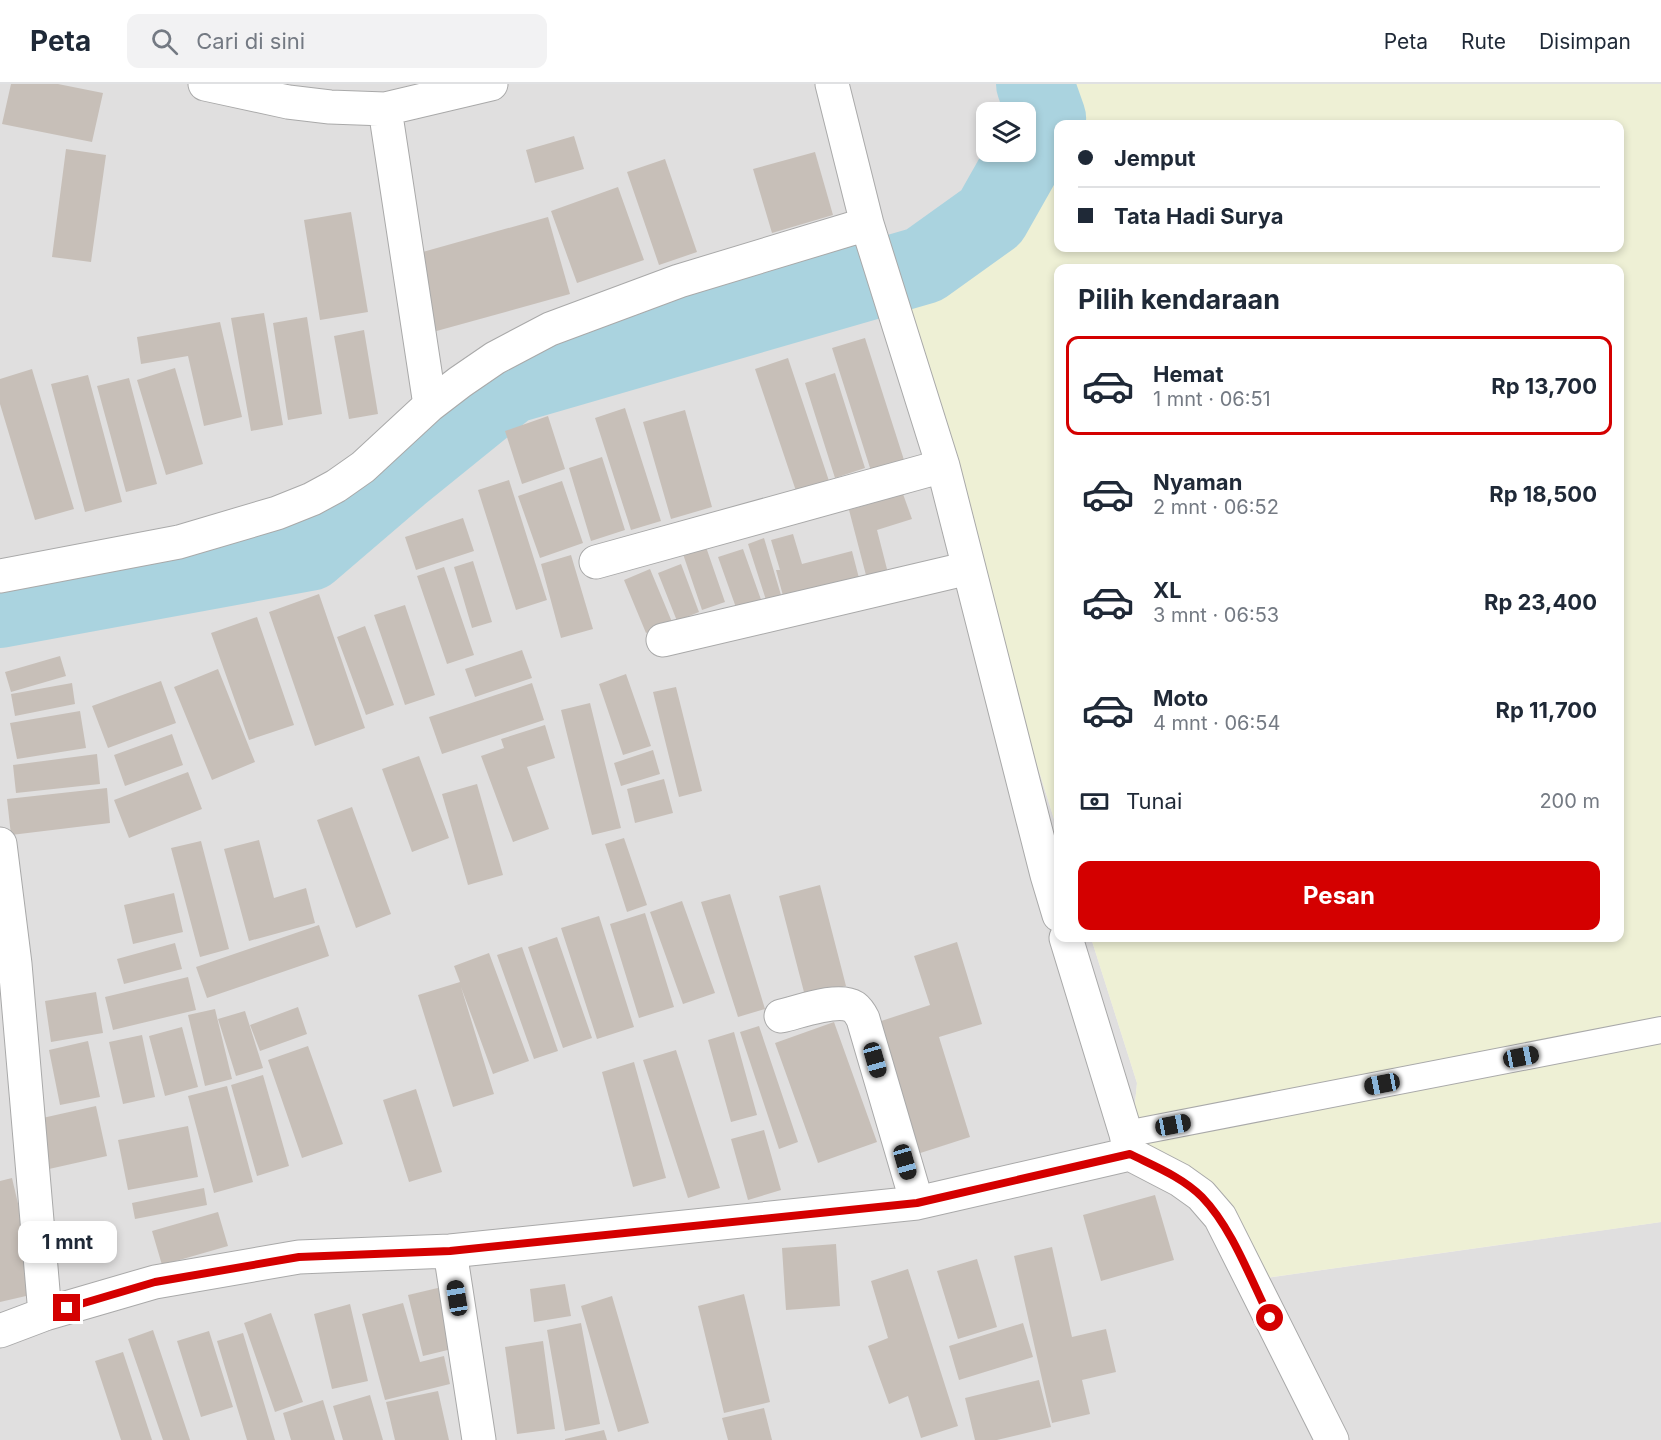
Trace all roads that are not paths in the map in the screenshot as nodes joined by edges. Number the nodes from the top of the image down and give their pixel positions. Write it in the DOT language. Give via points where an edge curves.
graph roads {
  1 [pos="205,84"];
  2 [pos="491,84"];
  3 [pos="832,84"];
  4 [pos="385,109"];
  5 [pos="867,224"];
  6 [pos="430,405"];
  7 [pos="943,466"];
  8 [pos="596,562"];
  9 [pos="969,567"];
  10 [pos="0,576"];
  11 [pos="663,640"];
  12 [pos="0,844"];
  13 [pos="1054,898"];
  14 [pos="1067,942"];
  15 [pos="781,1016"];
  16 [pos="1661,1030"];
  17 [pos="1128,1144"];
  18 [pos="917,1203"];
  19 [pos="450,1251"];
  20 [pos="45,1314"];
  21 [pos="0,1331"];
  22 [pos="479,1440"];
  23 [pos="1332,1440"];
  1 -- 4 [label="street" via="288,102"];
  2 -- 4 [label="street"];
  3 -- 5 [label="street"];
  4 -- 6 [label="street"];
  5 -- 6 [label="street" via="679,281 550,329 495,358"];
  5 -- 7 [label="street"];
  6 -- 10 [label="street" via="363,467 312,499 277,513 179,542"];
  7 -- 8 [label="street"];
  7 -- 9 [label="street"];
  9 -- 11 [label="street"];
  9 -- 13 [label="street"];
  12 -- 20 [label="street" via="15,964"];
  14 -- 17 [label="street"];
  15 -- 18 [label="street" via="837,1003 859,1012"];
  16 -- 17 [label="lane"];
  17 -- 18 [label="street"];
  17 -- 23 [label="street" via="1180,1180 1220,1217"];
  18 -- 19 [label="street"];
  19 -- 20 [label="street" via="299,1257 155,1282"];
  19 -- 22 [label="street"];
  20 -- 21 [label="street"];
}
